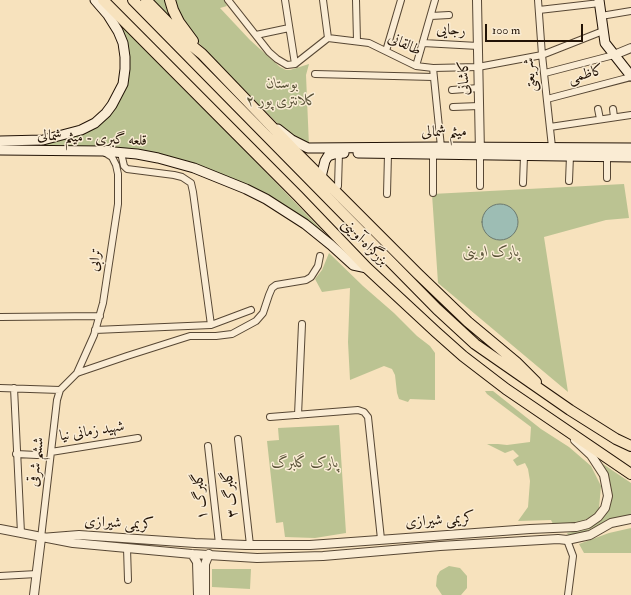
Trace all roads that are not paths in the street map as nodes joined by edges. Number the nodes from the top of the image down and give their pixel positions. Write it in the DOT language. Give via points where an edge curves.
graph roads {
  1 [pos="95,0"];
  2 [pos="103,0"];
  3 [pos="133,0"];
  4 [pos="146,0"];
  5 [pos="170,0"];
  6 [pos="228,0"];
  7 [pos="285,0"];
  8 [pos="323,0"];
  9 [pos="356,0"];
  10 [pos="401,0"];
  11 [pos="435,0"];
  12 [pos="477,0"];
  13 [pos="538,0"];
  14 [pos="599,2"];
  15 [pos="539,10"];
  16 [pos="631,12"];
  17 [pos="449,15"];
  18 [pos="431,16"];
  19 [pos="601,16"];
  20 [pos="289,28"];
  21 [pos="603,31"];
  22 [pos="256,35"];
  23 [pos="328,38"];
  24 [pos="357,41"];
  25 [pos="423,43"];
  26 [pos="478,46"];
  27 [pos="631,48"];
  28 [pos="386,51"];
  29 [pos="202,54"];
  30 [pos="542,55"];
  31 [pos="614,55"];
  32 [pos="295,64"];
  33 [pos="416,66"];
  34 [pos="478,67"];
  35 [pos="433,68"];
  36 [pos="545,73"];
  37 [pos="314,74"];
  38 [pos="433,77"];
  39 [pos="631,77"];
  40 [pos="479,88"];
  41 [pos="452,90"];
  42 [pos="547,99"];
  43 [pos="479,106"];
  44 [pos="453,107"];
  45 [pos="598,109"];
  46 [pos="613,109"];
  47 [pos="631,114"];
  48 [pos="614,117"];
  49 [pos="266,119"];
  50 [pos="600,119"];
  51 [pos="550,127"];
  52 [pos="0,141"];
  53 [pos="23,145"];
  54 [pos="441,147"];
  55 [pos="552,147"];
  56 [pos="631,148"];
  57 [pos="0,150"];
  58 [pos="103,151"];
  59 [pos="480,151"];
  60 [pos="121,153"];
  61 [pos="339,153"];
  62 [pos="388,154"];
  63 [pos="433,154"];
  64 [pos="524,156"];
  65 [pos="570,156"];
  66 [pos="607,157"];
  67 [pos="631,157"];
  68 [pos="321,177"];
  69 [pos="607,178"];
  70 [pos="569,181"];
  71 [pos="523,183"];
  72 [pos="338,186"];
  73 [pos="480,186"];
  74 [pos="433,193"];
  75 [pos="387,194"];
  76 [pos="320,256"];
  77 [pos="366,268"];
  78 [pos="251,310"];
  79 [pos="100,316"];
  80 [pos="0,317"];
  81 [pos="302,324"];
  82 [pos="211,325"];
  83 [pos="96,330"];
  84 [pos="77,373"];
  85 [pos="0,388"];
  86 [pos="14,388"];
  87 [pos="60,390"];
  88 [pos="551,398"];
  89 [pos="298,415"];
  90 [pos="270,417"];
  91 [pos="559,425"];
  92 [pos="138,438"];
  93 [pos="238,439"];
  94 [pos="208,446"];
  95 [pos="631,446"];
  96 [pos="51,452"];
  97 [pos="16,454"];
  98 [pos="37,455"];
  99 [pos="631,474"];
  100 [pos="631,519"];
  101 [pos="558,528"];
  102 [pos="0,529"];
  103 [pos="21,533"];
  104 [pos="41,538"];
  105 [pos="381,539"];
  106 [pos="563,539"];
  107 [pos="340,542"];
  108 [pos="219,544"];
  109 [pos="250,545"];
  110 [pos="127,548"];
  111 [pos="192,554"];
  112 [pos="209,554"];
  113 [pos="341,555"];
  114 [pos="37,574"];
  115 [pos="201,575"];
  116 [pos="0,576"];
  117 [pos="128,580"];
  118 [pos="34,595"];
  119 [pos="198,595"];
  120 [pos="205,595"];
  121 [pos="568,595"];
  1 -- 53 [label="main road, قلعه گبری - میثم شمالی" via="123,43 126,69 118,96 95,123 81,130"];
  2 -- 77 [label="highway, بزرگراه آوینی"];
  3 -- 88 [label="highway, بزرگراه آوینی" via="436,309 475,344"];
  4 -- 29 [label="highway"];
  5 -- 29 [label="highway" via="179,22"];
  6 -- 22 [label="street"];
  7 -- 20 [label="street"];
  8 -- 23 [label="street"];
  9 -- 24 [label="street"];
  10 -- 28 [label="street"];
  11 -- 18 [label="street"];
  12 -- 26 [label="street, کاشانی"];
  13 -- 15 [label="street, شریعتی"];
  14 -- 15 [label="street"];
  14 -- 19 [label="main road"];
  15 -- 30 [label="street, شریعتی"];
  16 -- 19 [label="street"];
  17 -- 18 [label="street"];
  18 -- 25 [label="street"];
  19 -- 21 [label="main road"];
  20 -- 22 [label="street"];
  20 -- 32 [label="street"];
  21 -- 30 [label="street, طالقانی"];
  21 -- 31 [label="main road" via="605,43"];
  22 -- 32 [label="street" via="277,59 287,65"];
  23 -- 24 [label="street, طالقانی"];
  23 -- 32 [label="street"];
  24 -- 28 [label="street, طالقانی" via="369,42"];
  25 -- 26 [label="street, رجایی"];
  25 -- 33 [label="street"];
  26 -- 34 [label="street, کاشانی"];
  27 -- 31 [label="street"];
  28 -- 33 [label="street, طالقانی"];
  29 -- 49 [label="highway"];
  30 -- 34 [label="street, طالقانی"];
  30 -- 36 [label="street, شریعتی"];
  31 -- 36 [label="street"];
  31 -- 39 [label="main road"];
  33 -- 35 [label="street, طالقانی"];
  34 -- 35 [label="street, طالقانی"];
  34 -- 40 [label="street, کاشانی"];
  35 -- 38 [label="street"];
  36 -- 42 [label="street, شریعتی"];
  37 -- 38 [label="street"];
  38 -- 54 [label="street"];
  39 -- 42 [label="street, کاظمی"];
  40 -- 41 [label="street"];
  40 -- 43 [label="street, کاشانی"];
  42 -- 51 [label="street, شریعتی"];
  43 -- 44 [label="street"];
  43 -- 59 [label="street, کاشانی"];
  45 -- 50 [label="street"];
  46 -- 48 [label="street"];
  47 -- 48 [label="street"];
  48 -- 50 [label="street"];
  49 -- 54 [label="main road, میثم شمالی" via="292,140 308,148"];
  49 -- 68 [label="highway"];
  50 -- 51 [label="street"];
  51 -- 55 [label="street, شریعتی"];
  52 -- 53 [label="main road, قلعه گبری - میثم شمالی"];
  53 -- 57 [label="main road, قلعه گبری - میثم شمالی"];
  53 -- 58 [label="main road, قلعه گبری - میثم شمالی"];
  54 -- 59 [label="main road, میثم شمالی"];
  55 -- 56 [label="main road, میثم شمالی"];
  55 -- 59 [label="main road, میثم شمالی"];
  58 -- 60 [label="main road, قلعه گبری - میثم شمالی"];
  58 -- 79 [label="street, ترابی" via="112,157 116,165 118,194"];
  59 -- 63 [label="main road, میثم شمالی"];
  59 -- 64 [label="main road, میثم شمالی"];
  59 -- 73 [label="street"];
  60 -- 77 [label="main road, قلعه گبری - میثم شمالی" via="151,156 179,163 246,189 305,224 354,265"];
  60 -- 82 [label="street" via="127,169 174,175 191,183"];
  61 -- 62 [label="main road, میثم شمالی"];
  61 -- 68 [label="main road" via="328,156"];
  61 -- 72 [label="street"];
  62 -- 63 [label="main road, میثم شمالی"];
  62 -- 75 [label="street"];
  63 -- 74 [label="street"];
  64 -- 65 [label="main road, میثم شمالی"];
  64 -- 71 [label="street"];
  65 -- 66 [label="main road, میثم شمالی"];
  65 -- 70 [label="street"];
  66 -- 67 [label="main road, میثم شمالی"];
  66 -- 69 [label="street"];
  68 -- 88 [label="highway" via="445,301 516,362"];
  76 -- 84 [label="street" via="318,266 311,277 272,288 263,313 242,330 223,336 190,336"];
  77 -- 91 [label="highway, بزرگراه آوینی" via="463,356"];
  78 -- 82 [label="street"];
  79 -- 80 [label="street"];
  79 -- 83 [label="street, ترابی"];
  81 -- 89 [label="street"];
  82 -- 83 [label="street"];
  83 -- 84 [label="street, ترابی"];
  84 -- 87 [label="street"];
  85 -- 86 [label="street"];
  86 -- 87 [label="street"];
  86 -- 97 [label="street"];
  87 -- 96 [label="street, ششم شرقی"];
  88 -- 95 [label="highway, بزرگراه آوینی"];
  89 -- 90 [label="street"];
  89 -- 105 [label="street" via="358,410 368,417"];
  91 -- 99 [label="highway, بزرگراه آوینی"];
  91 -- 101 [label="street, کریمی شیرازی" via="591,455 604,475 608,496 605,508 588,524"];
  92 -- 96 [label="street, شهید زمانی نیا"];
  93 -- 109 [label="street, گلبرگ ۳"];
  94 -- 108 [label="street, گلبرگ ۱"];
  96 -- 104 [label="street, ششم شرقی"];
  97 -- 98 [label="street"];
  97 -- 103 [label="street"];
  100 -- 106 [label="street, کریمی شیرازی" via="611,523 590,535"];
  101 -- 105 [label="street, کریمی شیرازی"];
  101 -- 106 [label="street"];
  102 -- 103 [label="street"];
  103 -- 104 [label="street"];
  104 -- 108 [label="street, کریمی شیرازی" via="79,535"];
  104 -- 110 [label="street, کریمی شیرازی"];
  104 -- 114 [label="street"];
  105 -- 107 [label="street, کریمی شیرازی"];
  106 -- 113 [label="street, کریمی شیرازی"];
  106 -- 121 [label="street" via="574,556"];
  107 -- 109 [label="street, کریمی شیرازی"];
  107 -- 113 [label="street"];
  108 -- 109 [label="street, کریمی شیرازی"];
  110 -- 111 [label="street, کریمی شیرازی"];
  110 -- 117 [label="street"];
  111 -- 112 [label="street, کریمی شیرازی"];
  111 -- 115 [label="street"];
  112 -- 113 [label="street, کریمی شیرازی" via="257,558"];
  112 -- 115 [label="street"];
  114 -- 116 [label="street"];
  114 -- 118 [label="street"];
  115 -- 119 [label="street"];
  115 -- 120 [label="street"];
}
